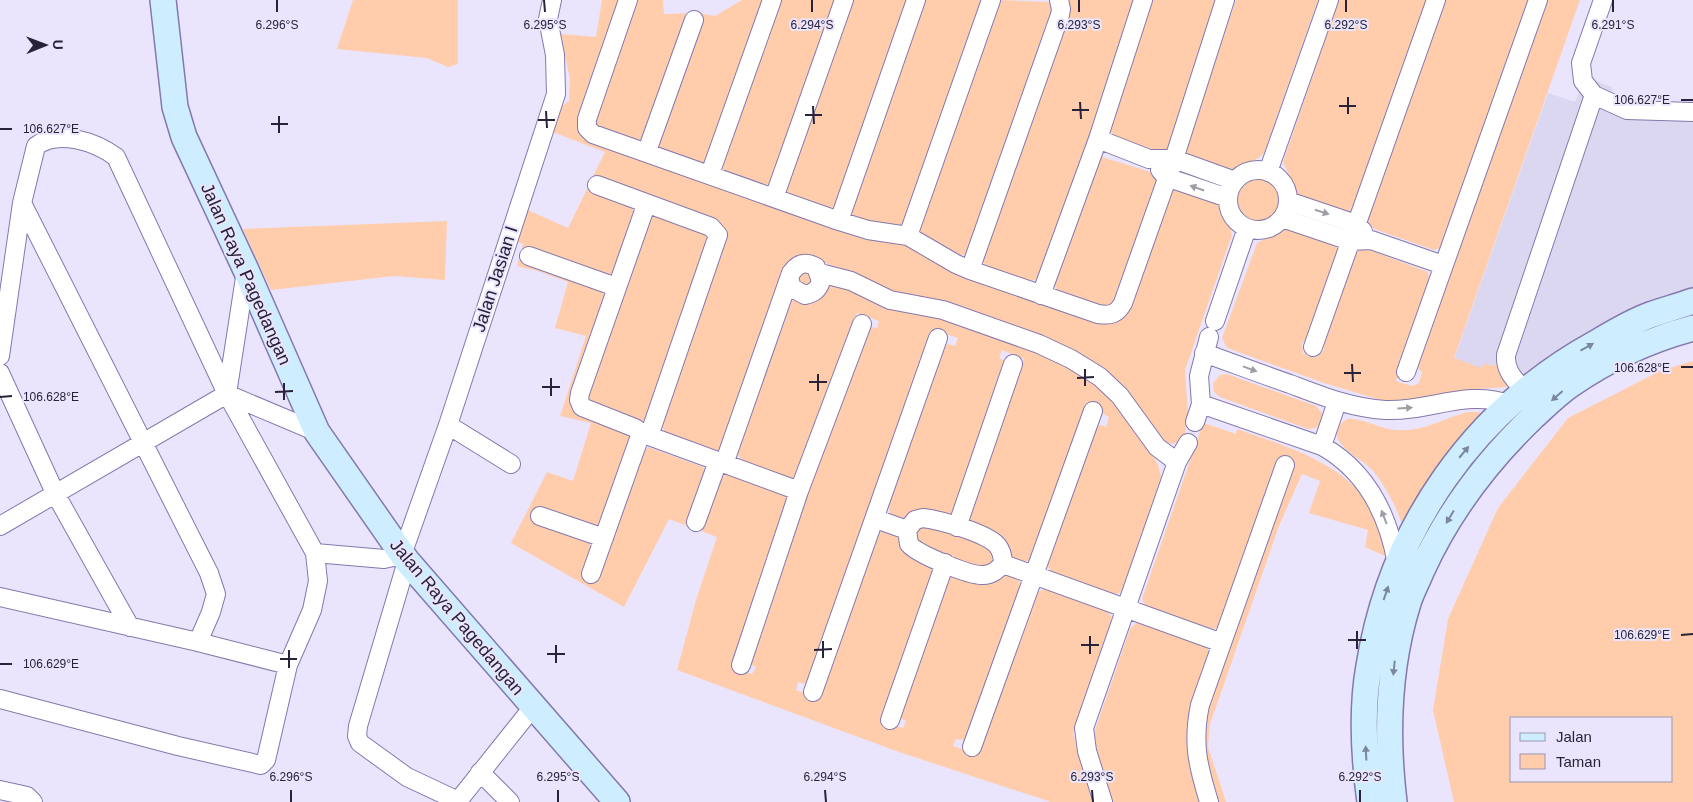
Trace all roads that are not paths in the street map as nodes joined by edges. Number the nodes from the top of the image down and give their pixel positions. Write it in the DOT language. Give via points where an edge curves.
graph roads {
  1 [pos="163,0"];
  2 [pos="552,0"];
  3 [pos="628,0"];
  4 [pos="772,0"];
  5 [pos="844,0"];
  6 [pos="916,0"];
  7 [pos="991,0"];
  8 [pos="1059,0"];
  9 [pos="1143,0"];
  10 [pos="1225,0"];
  11 [pos="1329,0"];
  12 [pos="1436,0"];
  13 [pos="1538,0"];
  14 [pos="1603,0"];
  15 [pos="694,20"];
  16 [pos="1594,95"];
  17 [pos="1693,112"];
  18 [pos="1098,140"];
  19 [pos="647,151"];
  20 [pos="1149,159"];
  21 [pos="1174,159"];
  22 [pos="1268,172"];
  23 [pos="710,174"];
  24 [pos="1166,177"];
  25 [pos="1235,181"];
  26 [pos="597,185"];
  27 [pos="774,198"];
  28 [pos="1228,198"];
  29 [pos="1288,201"];
  30 [pos="22,203"];
  31 [pos="646,204"];
  32 [pos="1282,218"];
  33 [pos="839,222"];
  34 [pos="1356,224"];
  35 [pos="1247,228"];
  36 [pos="908,236"];
  37 [pos="1372,240"];
  38 [pos="1350,242"];
  39 [pos="528,256"];
  40 [pos="1443,265"];
  41 [pos="246,270"];
  42 [pos="970,270"];
  43 [pos="616,287"];
  44 [pos="1041,295"];
  45 [pos="1693,301"];
  46 [pos="862,324"];
  47 [pos="1652,327"];
  48 [pos="1693,328"];
  49 [pos="1209,337"];
  50 [pos="938,338"];
  51 [pos="1314,347"];
  52 [pos="0,356"];
  53 [pos="1014,364"];
  54 [pos="1406,372"];
  55 [pos="0,373"];
  56 [pos="227,394"];
  57 [pos="1517,397"];
  58 [pos="1337,402"];
  59 [pos="1201,404"];
  60 [pos="1093,411"];
  61 [pos="1195,422"];
  62 [pos="448,425"];
  63 [pos="316,432"];
  64 [pos="645,435"];
  65 [pos="1188,443"];
  66 [pos="142,444"];
  67 [pos="1322,446"];
  68 [pos="1177,462"];
  69 [pos="721,463"];
  70 [pos="511,464"];
  71 [pos="1285,465"];
  72 [pos="799,491"];
  73 [pos="56,495"];
  74 [pos="540,516"];
  75 [pos="876,519"];
  76 [pos="696,522"];
  77 [pos="0,526"];
  78 [pos="957,527"];
  79 [pos="907,530"];
  80 [pos="604,538"];
  81 [pos="315,553"];
  82 [pos="404,558"];
  83 [pos="944,563"];
  84 [pos="1002,564"];
  85 [pos="1397,564"];
  86 [pos="591,574"];
  87 [pos="1034,575"];
  88 [pos="0,597"];
  89 [pos="1126,608"];
  90 [pos="130,627"];
  91 [pos="198,642"];
  92 [pos="1222,643"];
  93 [pos="288,665"];
  94 [pos="741,665"];
  95 [pos="813,692"];
  96 [pos="0,699"];
  97 [pos="533,707"];
  98 [pos="890,720"];
  99 [pos="972,747"];
  100 [pos="480,772"];
  101 [pos="0,790"];
  102 [pos="33,802"];
  103 [pos="458,802"];
  104 [pos="510,802"];
  105 [pos="617,802"];
  106 [pos="1103,802"];
  107 [pos="1209,802"];
  108 [pos="1370,802"];
  109 [pos="1394,802"];
  1 -- 41 [label="street, Jalan Raya Pagedangan" via="177,115 184,137"];
  2 -- 62 [label="street, Jalan Jasian I" via="548,19 555,55 556,94"];
  3 -- 19 [label="street" via="586,124 593,134"];
  4 -- 23 [label="street"];
  5 -- 27 [label="street"];
  6 -- 33 [label="street"];
  7 -- 36 [label="street"];
  8 -- 42 [label="street" via="1060,15"];
  9 -- 18 [label="street"];
  10 -- 21 [label="street"];
  11 -- 22 [label="street"];
  12 -- 34 [label="street"];
  13 -- 40 [label="street"];
  14 -- 16 [label="street" via="1581,63 1583,81"];
  15 -- 19 [label="street"];
  16 -- 17 [label="street" via="1627,110"];
  16 -- 57 [label="street" via="1506,355 1505,364"];
  18 -- 20 [label="street"];
  18 -- 44 [label="street"];
  19 -- 23 [label="street"];
  20 -- 21 [label="street"];
  20 -- 24 [label="street"];
  21 -- 24 [label="street"];
  21 -- 25 [label="street"];
  22 -- 25 [label="street" via="1250,172"];
  22 -- 29 [label="street" via="1286,189"];
  23 -- 27 [label="street"];
  28 -- 24 [label="street, one-way"];
  24 -- 44 [label="street" via="1119,310 1109,315 1098,314"];
  25 -- 28 [label="street"];
  26 -- 31 [label="street"];
  27 -- 33 [label="street"];
  28 -- 35 [label="street" via="1236,222"];
  29 -- 32 [label="street"];
  29 -- 34 [label="street, one-way"];
  30 -- 52 [label="street"];
  30 -- 56 [label="street" via="32,154 43,140 79,139 102,146 116,157"];
  30 -- 66 [label="street"];
  31 -- 43 [label="street"];
  31 -- 64 [label="street" via="711,227 718,235"];
  32 -- 35 [label="street" via="1272,227 1260,230"];
  32 -- 38 [label="street"];
  33 -- 36 [label="street"];
  34 -- 37 [label="street"];
  34 -- 38 [label="street"];
  35 -- 49 [label="street"];
  36 -- 42 [label="street"];
  37 -- 38 [label="street"];
  37 -- 40 [label="street"];
  38 -- 51 [label="street"];
  39 -- 43 [label="street"];
  40 -- 54 [label="street"];
  41 -- 56 [label="street"];
  41 -- 63 [label="street, Jalan Raya Pagedangan"];
  42 -- 44 [label="street"];
  43 -- 64 [label="street" via="579,400 582,407"];
  45 -- 47 [label="street"];
  46 -- 72 [label="street"];
  47 -- 48 [label="street"];
  57 -- 47 [label="street, one-way" via="1569,358"];
  47 -- 109 [label="street, one-way" via="1628,350 1569,386 1506,443 1465,492 1434,545 1408,603 1395,660 1389,709"];
  49 -- 58 [label="street, one-way"];
  49 -- 59 [label="street" via="1199,376"];
  50 -- 75 [label="street"];
  53 -- 78 [label="street"];
  55 -- 73 [label="street"];
  56 -- 63 [label="street"];
  56 -- 66 [label="street"];
  56 -- 81 [label="street"];
  58 -- 57 [label="street, one-way" via="1387,410 1419,408 1465,397"];
  85 -- 57 [label="street, one-way" via="1418,518 1439,484 1466,449"];
  58 -- 67 [label="street"];
  59 -- 61 [label="street"];
  59 -- 67 [label="street"];
  60 -- 87 [label="street"];
  62 -- 70 [label="street"];
  62 -- 82 [label="street, Jalan Jasian I"];
  63 -- 82 [label="street, Jalan Raya Pagedangan"];
  64 -- 69 [label="street"];
  64 -- 80 [label="street"];
  65 -- 68 [label="street"];
  66 -- 73 [label="street"];
  66 -- 91 [label="street" via="209,573 216,594"];
  85 -- 67 [label="street, one-way" via="1380,504 1355,470"];
  68 -- 69 [label="street" via="1157,447 1120,396 1100,377 1071,359 1039,344 942,310 890,300 802,263 791,273"];
  68 -- 89 [label="street"];
  69 -- 72 [label="street"];
  69 -- 76 [label="street"];
  71 -- 92 [label="street"];
  72 -- 94 [label="street"];
  73 -- 77 [label="street"];
  73 -- 90 [label="street"];
  74 -- 80 [label="street"];
  75 -- 79 [label="street"];
  75 -- 95 [label="street"];
  78 -- 79 [label="street" via="923,518 916,520"];
  78 -- 84 [label="street" via="996,544 1003,556"];
  79 -- 83 [label="street" via="909,544 914,550"];
  80 -- 86 [label="street"];
  81 -- 82 [label="street"];
  81 -- 93 [label="street" via="318,581 312,610"];
  82 -- 97 [label="street, Jalan Raya Pagedangan"];
  82 -- 103 [label="street, Jalan Jasian I" via="357,736 360,743 407,777"];
  83 -- 84 [label="street" via="977,575 998,570"];
  83 -- 98 [label="street"];
  84 -- 87 [label="street"];
  108 -- 85 [label="street, one-way" via="1364,724 1368,666 1383,601"];
  87 -- 89 [label="street"];
  87 -- 99 [label="street"];
  88 -- 90 [label="street"];
  89 -- 92 [label="street"];
  89 -- 106 [label="street" via="1084,728 1087,751"];
  90 -- 91 [label="street"];
  91 -- 93 [label="street"];
  92 -- 107 [label="street" via="1200,705 1195,737 1196,755"];
  93 -- 96 [label="street" via="266,760 261,765"];
  97 -- 100 [label="street"];
  97 -- 105 [label="street, Jalan Raya Pagedangan"];
  100 -- 103 [label="street"];
  100 -- 104 [label="street"];
  101 -- 102 [label="street" via="27,796"];
}
